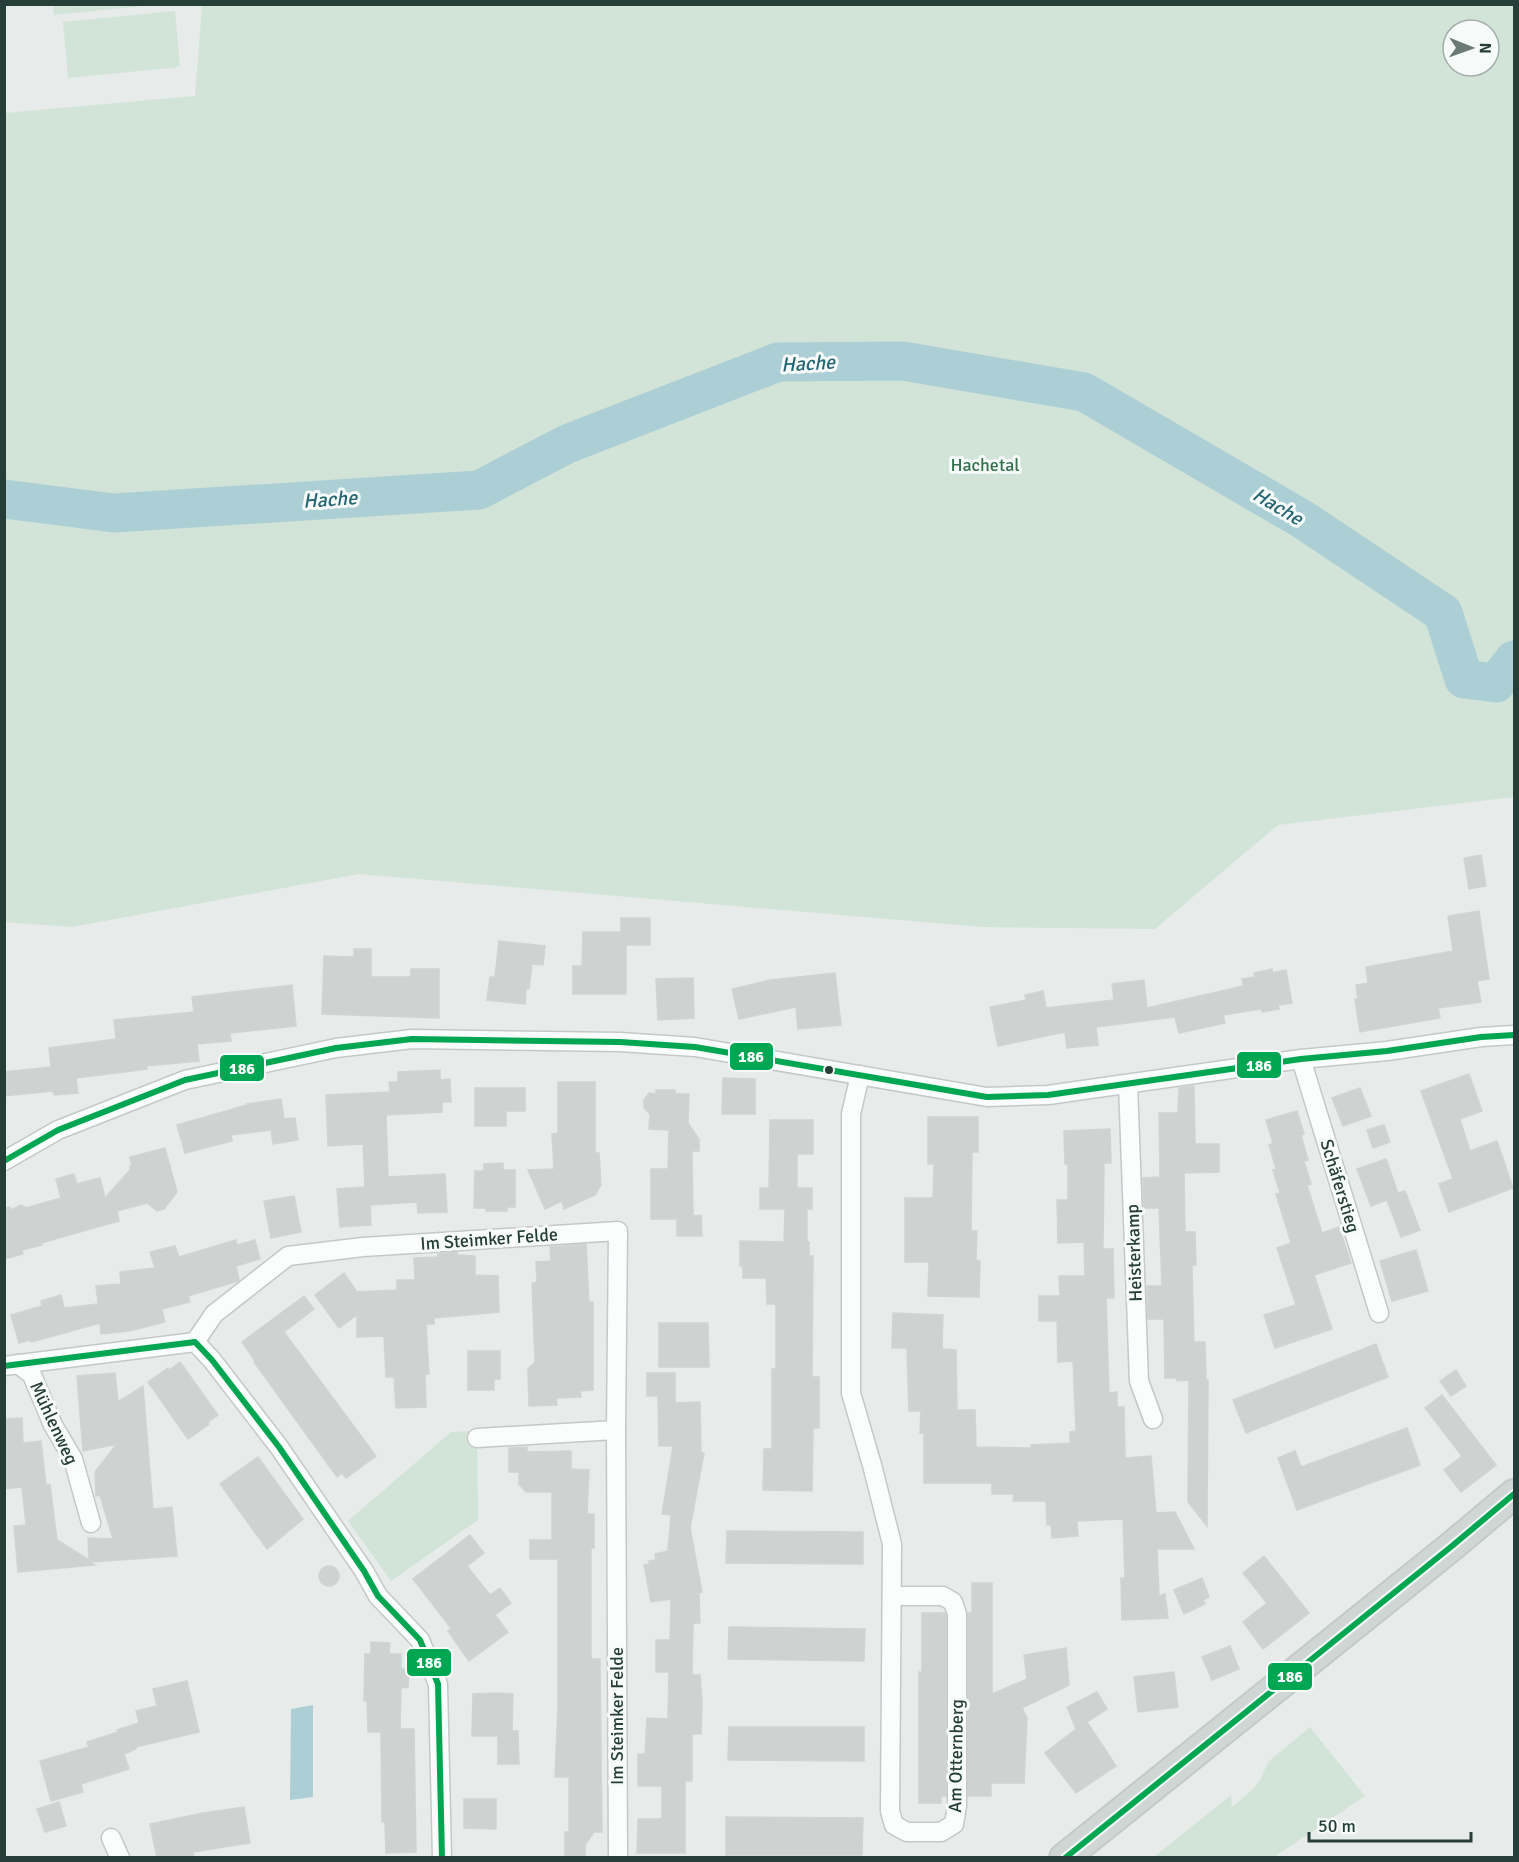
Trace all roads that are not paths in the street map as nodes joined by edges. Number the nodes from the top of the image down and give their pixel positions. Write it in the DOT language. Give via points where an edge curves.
graph roads {
  1 [pos="1515,1035"];
  2 [pos="1301,1059"];
  3 [pos="860,1075"];
  4 [pos="1128,1084"];
  5 [pos="4,1161"];
  6 [pos="1379,1313"];
  7 [pos="195,1342"];
  8 [pos="11,1365"];
  9 [pos="1153,1419"];
  10 [pos="616,1430"];
  11 [pos="477,1438"];
  12 [pos="1515,1494"];
  13 [pos="91,1523"];
  14 [pos="892,1596"];
  15 [pos="111,1838"];
  16 [pos="120,1857"];
  17 [pos="442,1857"];
  18 [pos="618,1857"];
  19 [pos="1064,1857"];
  1 -- 2 [label="street"];
  2 -- 4 [label="street"];
  2 -- 6 [label="street, Schäferstieg"];
  3 -- 4 [label="street" via="987,1097 1048,1095"];
  3 -- 5 [label="street" via="695,1047 412,1039 336,1048 185,1080 58,1130"];
  3 -- 14 [label="street, Am Otternberg" via="851,1114 851,1393 892,1544"];
  4 -- 9 [label="street, Heisterkamp" via="1139,1381"];
  7 -- 8 [label="street, Mühlenweg"];
  7 -- 10 [label="street, Im Steimker Felde" via="214,1314 288,1256 363,1247 618,1231"];
  7 -- 17 [label="street" via="279,1447 378,1596 420,1640 438,1684"];
  8 -- 13 [label="street, Mühlenweg" via="32,1374 53,1425 73,1459"];
  10 -- 11 [label="street"];
  10 -- 18 [label="street, Im Steimker Felde"];
  12 -- 19 [label="main road"];
  14 -- 14 [label="street, Am Otternberg" via="943,1596 953,1602 957,1614 957,1806 954,1824 941,1832 907,1833 894,1825 890,1811"];
  15 -- 16 [label="street"];
}
